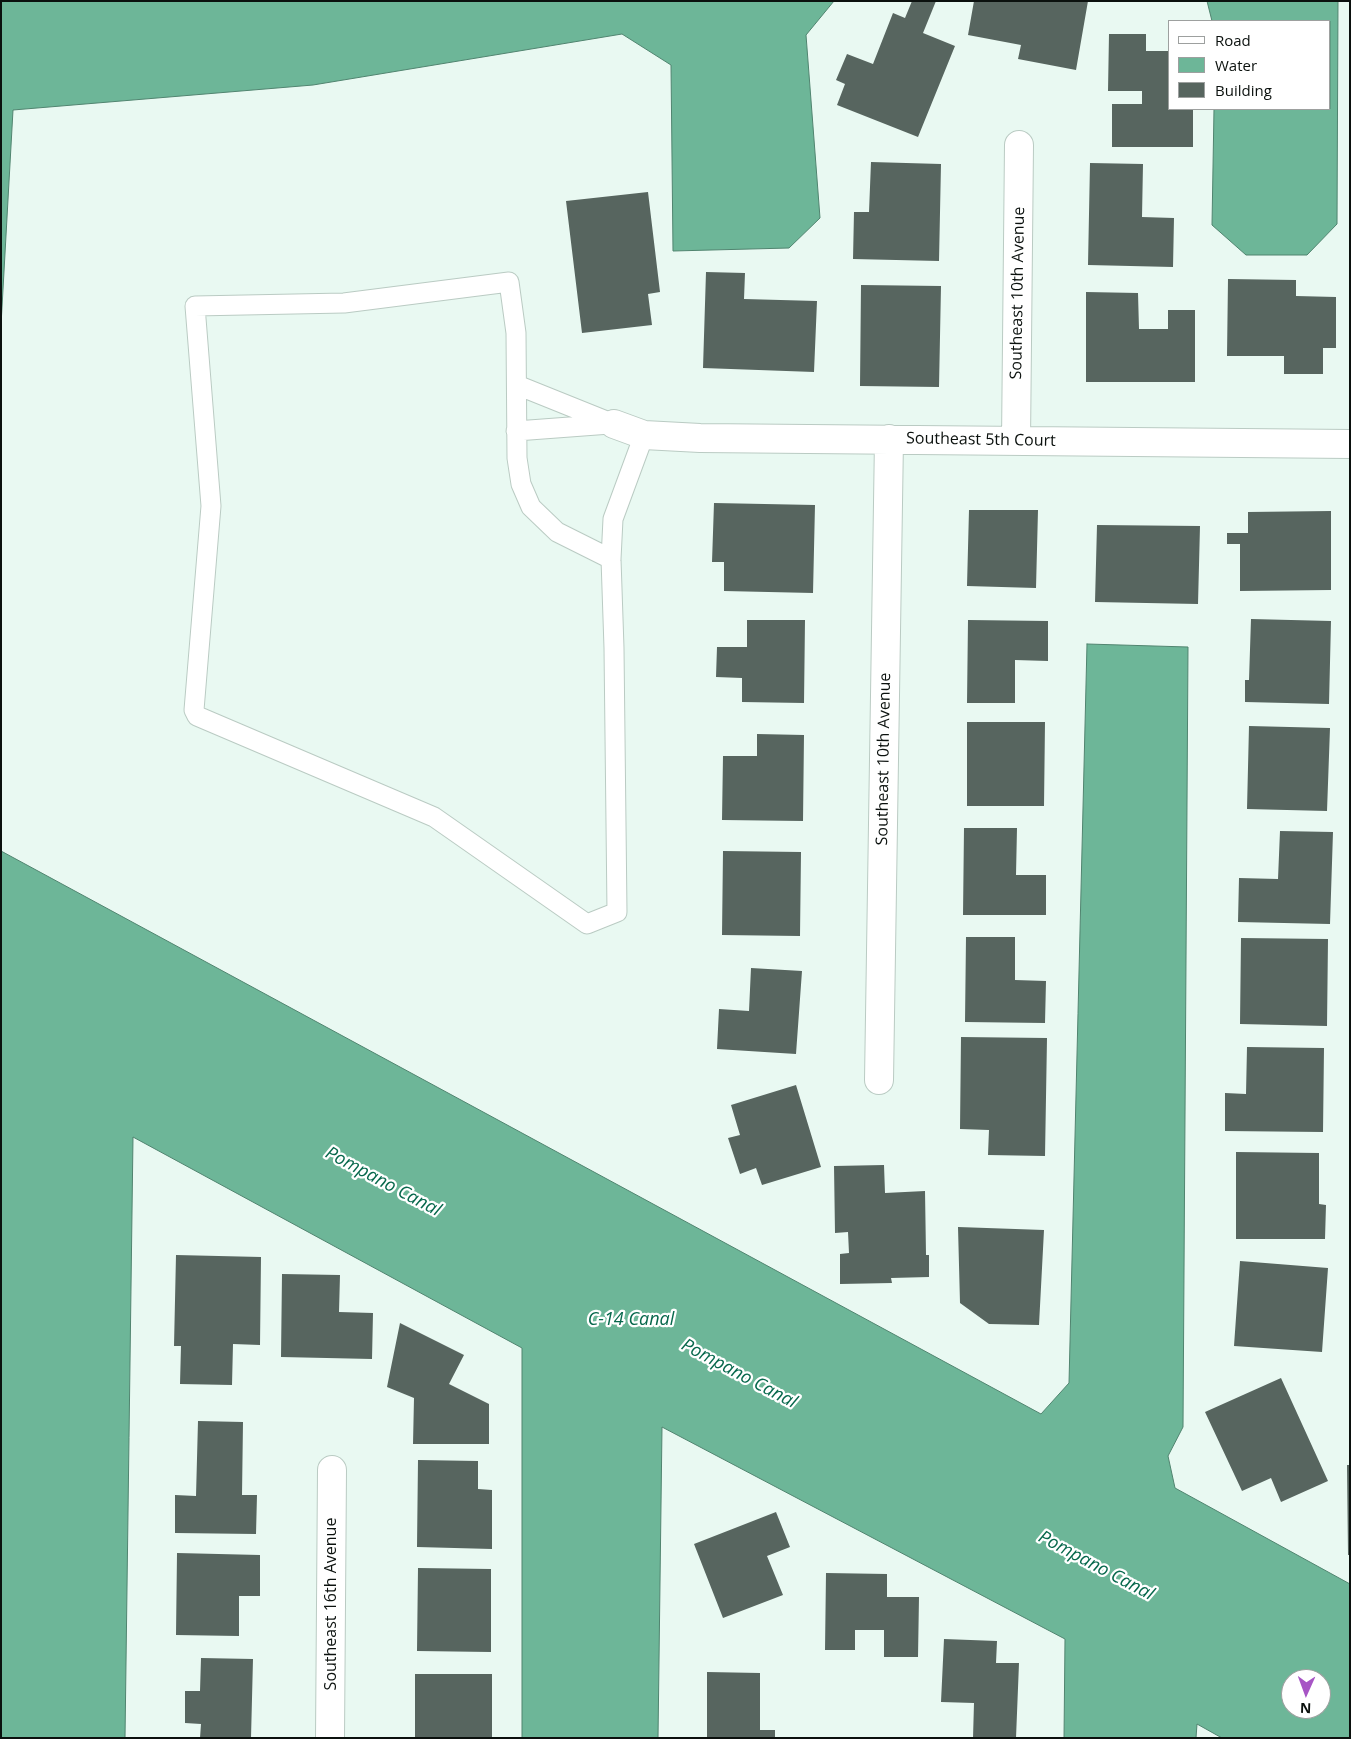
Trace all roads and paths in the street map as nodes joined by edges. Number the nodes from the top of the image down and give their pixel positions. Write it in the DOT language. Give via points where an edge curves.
graph roads {
  1 [pos="1019,145"];
  2 [pos="517,385"];
  3 [pos="614,424"];
  4 [pos="516,431"];
  5 [pos="644,435"];
  6 [pos="890,439"];
  7 [pos="1016,441"];
  8 [pos="1350,444"];
  9 [pos="611,559"];
  10 [pos="879,1080"];
  11 [pos="332,1470"];
  12 [pos="330,1738"];
  1 -- 7 [label="street, Southeast 10th Avenue"];
  2 -- 3 [label="lane"];
  2 -- 4 [label="lane"];
  2 -- 9 [label="lane" via="516,333 509,282 344,302 196,306 211,506 194,710 197,716 434,817 587,924 617,912"];
  3 -- 4 [label="lane"];
  3 -- 5 [label="street, Southeast 5th Court"];
  4 -- 9 [label="lane" via="521,484 531,507 557,532"];
  5 -- 6 [label="street, Southeast 5th Court"];
  5 -- 9 [label="lane" via="613,520"];
  6 -- 7 [label="street, Southeast 5th Court"];
  6 -- 10 [label="street, Southeast 10th Avenue"];
  7 -- 8 [label="street, Southeast 5th Court"];
  11 -- 12 [label="street, Southeast 16th Avenue"];
}
